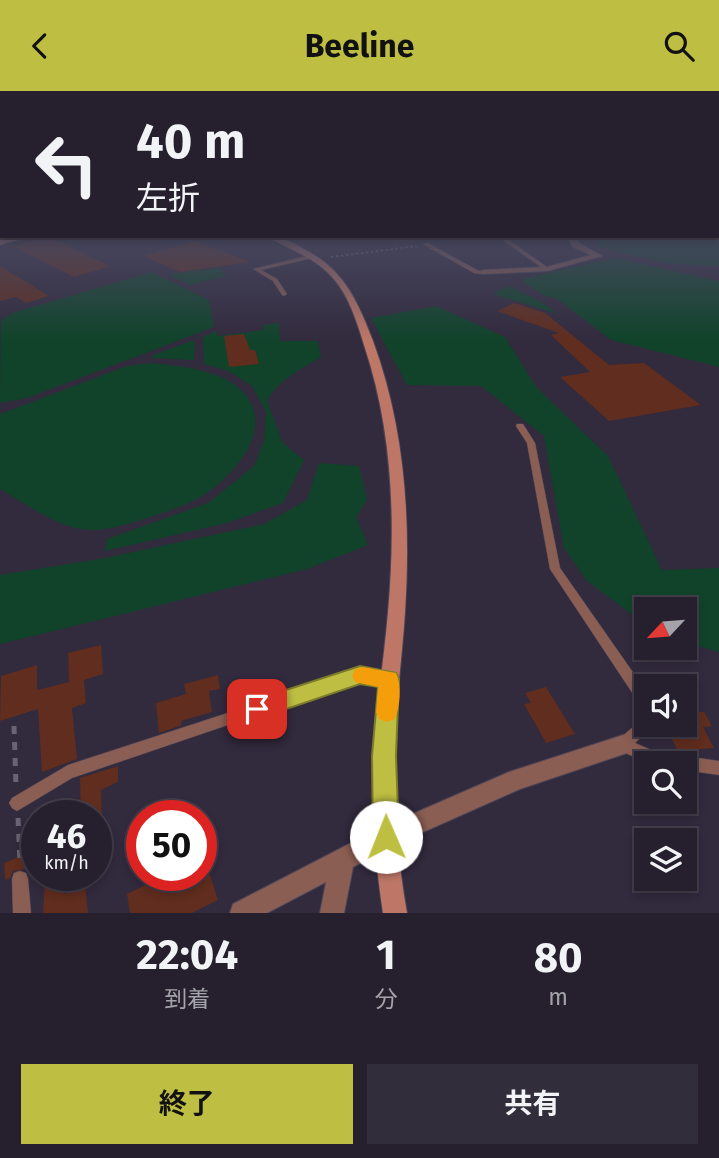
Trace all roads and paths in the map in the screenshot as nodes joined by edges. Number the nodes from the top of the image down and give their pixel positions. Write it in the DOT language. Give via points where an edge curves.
graph roads {
  1 [pos="275,265"];
  2 [pos="327,265"];
  3 [pos="464,265"];
  4 [pos="542,265"];
  5 [pos="561,265"];
  6 [pos="547,269"];
  7 [pos="483,272"];
  8 [pos="284,294"];
  9 [pos="520,426"];
  10 [pos="389,679"];
  11 [pos="634,684"];
  12 [pos="634,735"];
  13 [pos="623,745"];
  14 [pos="637,751"];
  15 [pos="697,765"];
  16 [pos="719,768"];
  17 [pos="17,803"];
  18 [pos="386,837"];
  19 [pos="342,862"];
  20 [pos="20,879"];
  21 [pos="22,913"];
  22 [pos="242,913"];
  23 [pos="332,913"];
  24 [pos="395,913"];
  1 -- 8 [label="lane" via="256,269 275,280"];
  2 -- 10 [label="main road" via="346,290 377,365 391,420 397,476 398,591"];
  3 -- 7 [label="lane"];
  4 -- 6 [label="lane"];
  5 -- 6 [label="street"];
  6 -- 7 [label="street"];
  9 -- 11 [label="lane" via="531,443 555,569"];
  10 -- 17 [label="lane" via="360,675 80,768"];
  10 -- 18 [label="main road" via="384,756"];
  12 -- 13 [label="lane"];
  13 -- 14 [label="lane"];
  13 -- 18 [label="street" via="517,779"];
  15 -- 16 [label="lane"];
  18 -- 19 [label="street"];
  18 -- 24 [label="main road"];
  19 -- 22 [label="street"];
  19 -- 23 [label="street"];
  20 -- 21 [label="lane"];
}
